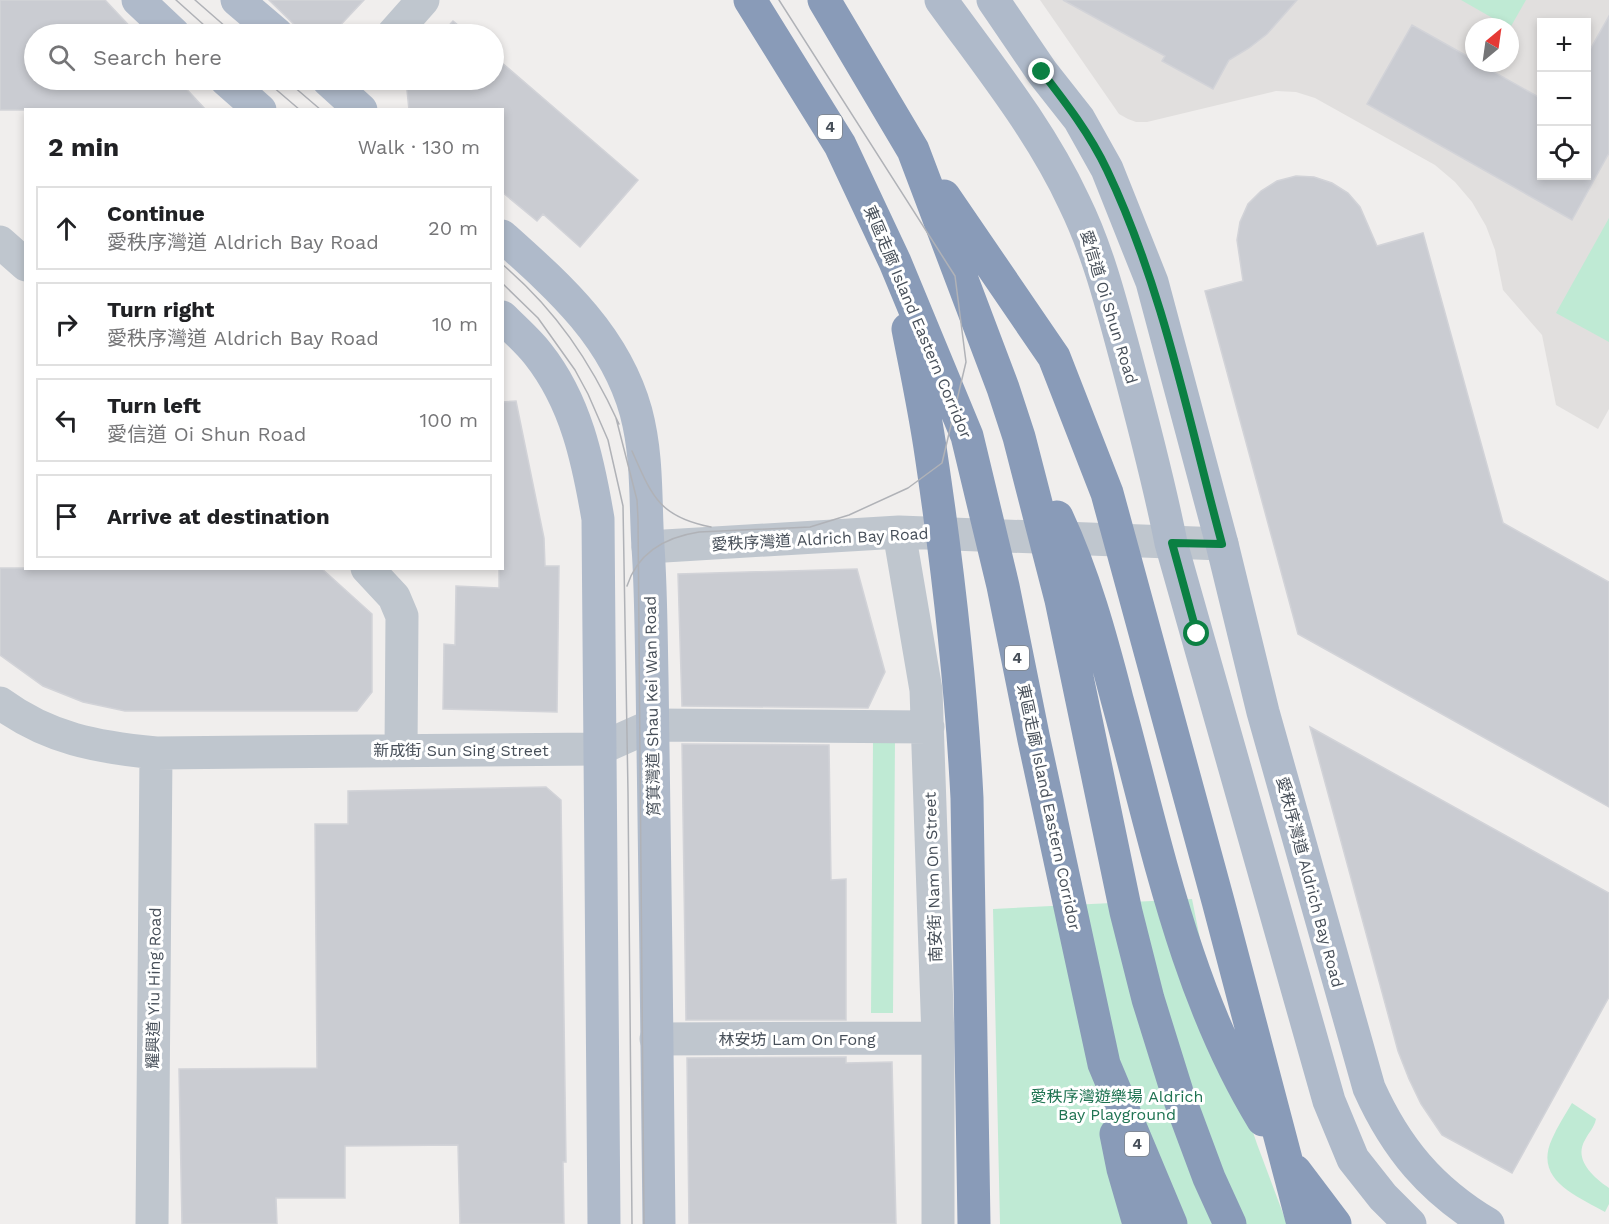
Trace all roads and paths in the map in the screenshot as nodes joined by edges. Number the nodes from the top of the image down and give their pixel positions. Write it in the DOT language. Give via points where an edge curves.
graph roads {
  1 [pos="138,0"];
  2 [pos="237,0"];
  3 [pos="423,0"];
  4 [pos="750,0"];
  5 [pos="824,0"];
  6 [pos="941,0"];
  7 [pos="993,0"];
  8 [pos="163,24"];
  9 [pos="265,24"];
  10 [pos="402,24"];
  11 [pos="237,90"];
  12 [pos="258,108"];
  13 [pos="913,150"];
  14 [pos="504,238"];
  15 [pos="0,242"];
  16 [pos="895,262"];
  17 [pos="24,263"];
  18 [pos="504,319"];
  19 [pos="1019,437"];
  20 [pos="899,532"];
  21 [pos="1172,543"];
  22 [pos="1222,544"];
  23 [pos="648,547"];
  24 [pos="369,570"];
  25 [pos="0,703"];
  26 [pos="652,725"];
  27 [pos="928,727"];
  28 [pos="599,749"];
  29 [pos="401,750"];
  30 [pos="156,753"];
  31 [pos="938,1038"];
  32 [pos="656,1039"];
  33 [pos="1104,1064"];
  34 [pos="152,1224"];
  35 [pos="604,1224"];
  36 [pos="659,1224"];
  37 [pos="938,1224"];
  38 [pos="974,1224"];
  39 [pos="1139,1224"];
  40 [pos="1172,1224"];
  41 [pos="1230,1224"];
  42 [pos="1303,1224"];
  43 [pos="1335,1224"];
  44 [pos="1410,1224"];
  45 [pos="1488,1224"];
  1 -- 8 [label="main road"];
  2 -- 9 [label="main road"];
  3 -- 10 [label="street"];
  4 -- 16 [label="highway, 東區走廊 Island Eastern Corridor / 4" via="840,145"];
  5 -- 13 [label="highway"];
  6 -- 21 [label="main road, 愛信道 Oi Shun Road" via="1033,129 1089,236 1102,271"];
  7 -- 22 [label="main road" via="1079,119 1107,170 1152,282"];
  11 -- 12 [label="main road"];
  13 -- 19 [label="highway"];
  13 -- 42 [label="highway" via="1054,357 1107,493"];
  14 -- 23 [label="main road, 筲箕灣道 Shau Kei Wan Road" via="581,311 607,346 625,383 644,455"];
  15 -- 17 [label="street"];
  16 -- 33 [label="highway, 東區走廊 Island Eastern Corridor / 4" via="967,436 1003,586"];
  16 -- 38 [label="highway" via="931,453 960,681 967,798"];
  18 -- 28 [label="main road" via="538,353 561,388 588,462 598,519"];
  19 -- 41 [label="highway" via="1061,600 1148,999 1177,1092"];
  19 -- 43 [label="highway" via="1073,551 1099,629 1170,895 1199,986 1259,1113 1306,1187"];
  20 -- 21 [label="street, 愛秩序灣道 Aldrich Bay Road"];
  20 -- 23 [label="street, 愛秩序灣道 Aldrich Bay Road"];
  20 -- 27 [label="street, 南安街 Nam On Street" via="926,690"];
  21 -- 22 [label="street, 愛秩序灣道 Aldrich Bay Road"];
  21 -- 44 [label="main road" via="1329,1101 1353,1159"];
  22 -- 45 [label="main road, 愛秩序灣道 Aldrich Bay Road" via="1263,712 1369,1088 1392,1134 1420,1170 1456,1203"];
  23 -- 26 [label="main road, 筲箕灣道 Shau Kei Wan Road"];
  24 -- 29 [label="street" via="394,597 402,616"];
  25 -- 30 [label="street, 新成街 Sun Sing Street" via="19,717 78,741"];
  26 -- 27 [label="street, 新成街 Sun Sing Street"];
  26 -- 28 [label="street, 新成街 Sun Sing Street"];
  26 -- 32 [label="main road, 筲箕灣道 Shau Kei Wan Road"];
  27 -- 31 [label="street, 南安街 Nam On Street"];
  28 -- 29 [label="street, 新成街 Sun Sing Street"];
  28 -- 35 [label="main road"];
  29 -- 30 [label="street, 新成街 Sun Sing Street"];
  30 -- 34 [label="street, 耀興道 Yiu Hing Road"];
  31 -- 32 [label="street, 林安坊 Lam On Fong"];
  31 -- 37 [label="street, 南安街 Nam On Street"];
  32 -- 36 [label="main road, 筲箕灣道 Shau Kei Wan Road"];
  33 -- 39 [label="highway" via="1123,1169"];
  33 -- 40 [label="highway, 東區走廊 Island Eastern Corridor / 4"];
}
